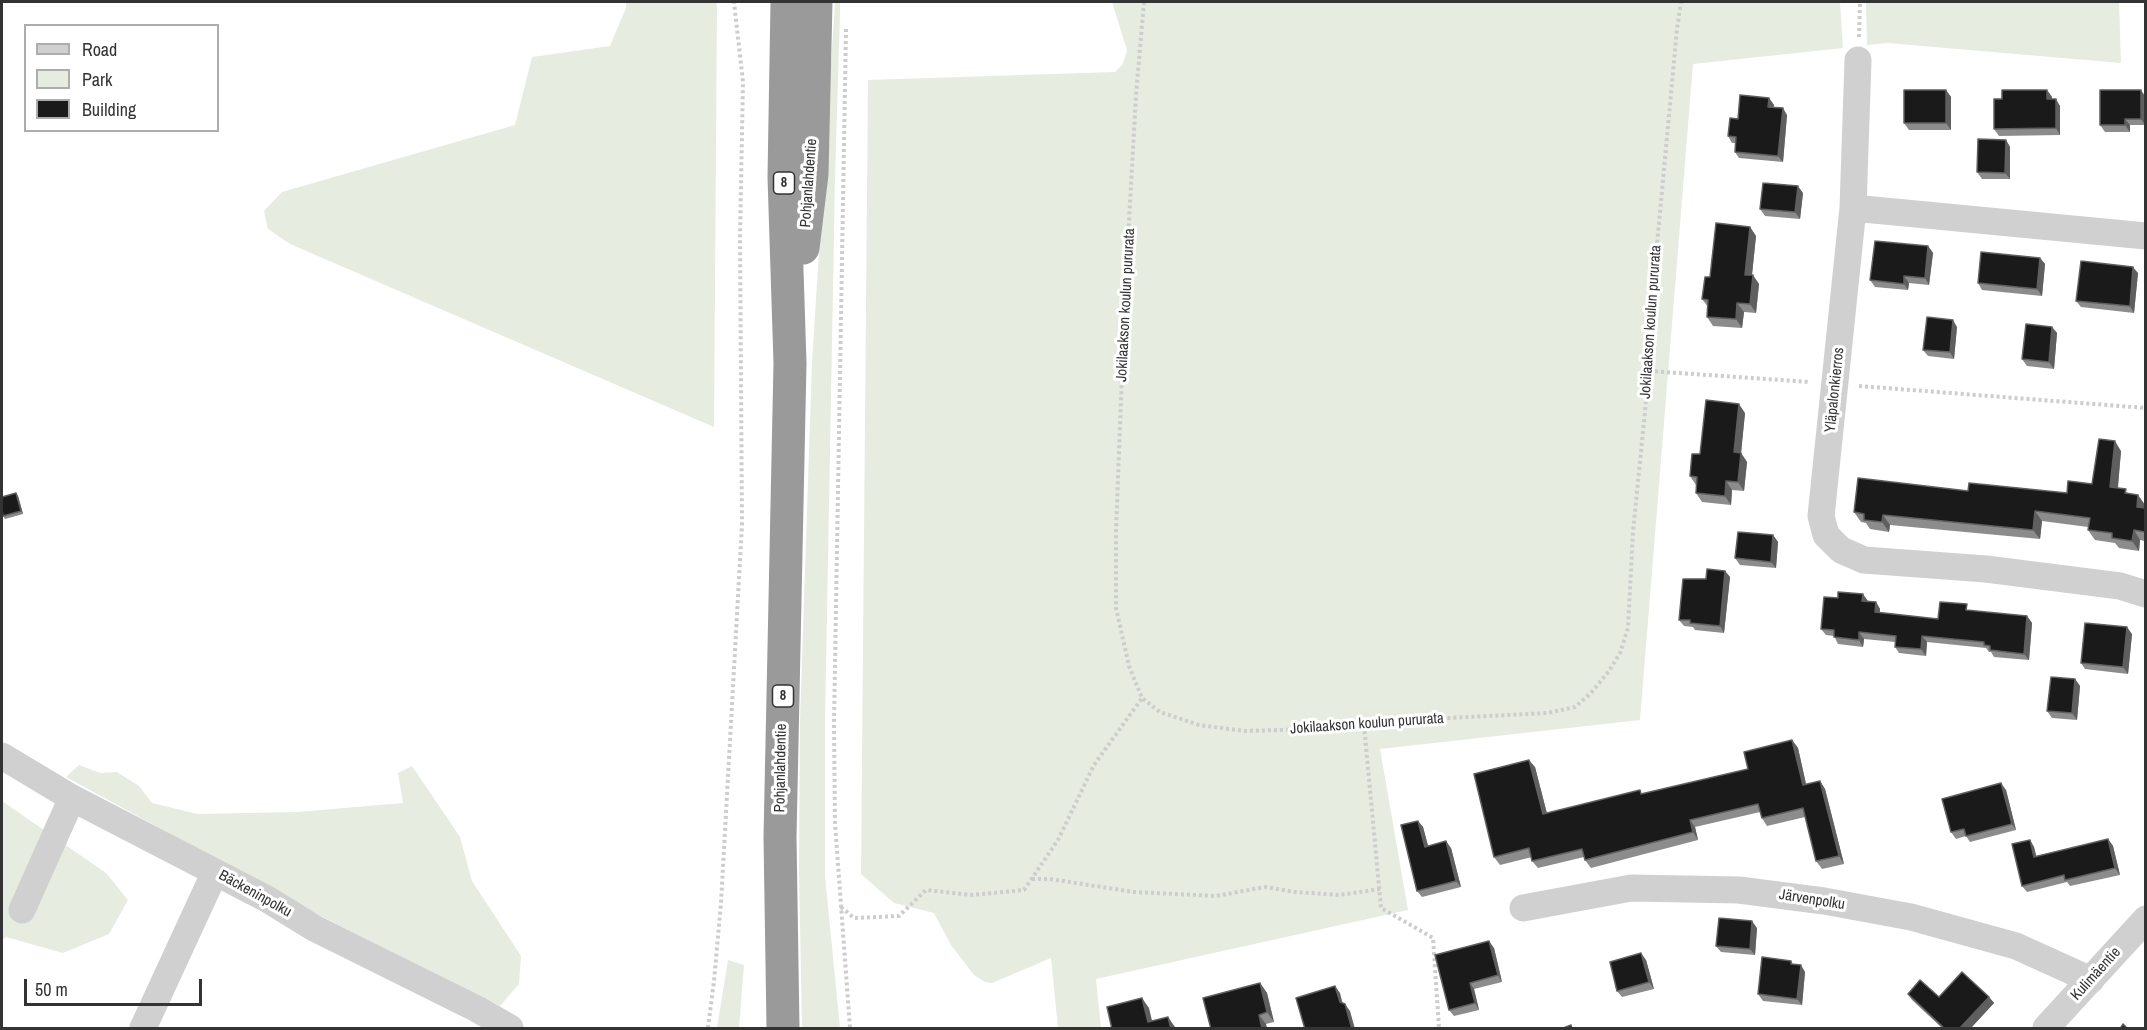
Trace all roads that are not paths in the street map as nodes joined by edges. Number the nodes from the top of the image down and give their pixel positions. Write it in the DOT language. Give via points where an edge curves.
graph roads {
  1 [pos="787,2"];
  2 [pos="816,2"];
  3 [pos="1858,60"];
  4 [pos="1853,208"];
  5 [pos="2145,236"];
  6 [pos="790,363"];
  7 [pos="2145,594"];
  8 [pos="2,756"];
  9 [pos="72,798"];
  10 [pos="215,872"];
  11 [pos="1523,908"];
  12 [pos="22,910"];
  13 [pos="2145,920"];
  14 [pos="2091,980"];
  15 [pos="143,1029"];
  16 [pos="510,1029"];
  17 [pos="783,1029"];
  18 [pos="2046,1029"];
  1 -- 6 [label="highway, Pohjanlahdentie / 8" via="784,177"];
  2 -- 6 [label="highway, Pohjanlahdentie / 8" via="812,174"];
  3 -- 4 [label="street, Yläpalonkierros"];
  4 -- 5 [label="street"];
  4 -- 7 [label="street, Yläpalonkierros" via="1821,516 1826,535 1841,549 1864,560 1986,569 2120,586"];
  6 -- 17 [label="highway, Pohjanlahdentie / 8" via="780,837"];
  8 -- 9 [label="street, Bäckeninpolku"];
  9 -- 10 [label="street, Bäckeninpolku"];
  9 -- 12 [label="street"];
  10 -- 15 [label="street"];
  10 -- 16 [label="street, Bäckeninpolku"];
  11 -- 14 [label="street, Järvenpolku" via="1631,888 1739,890 1824,901 1955,928 2016,946"];
  13 -- 14 [label="street, Kulimäentie"];
  14 -- 18 [label="street, Kulimäentie"];
}
